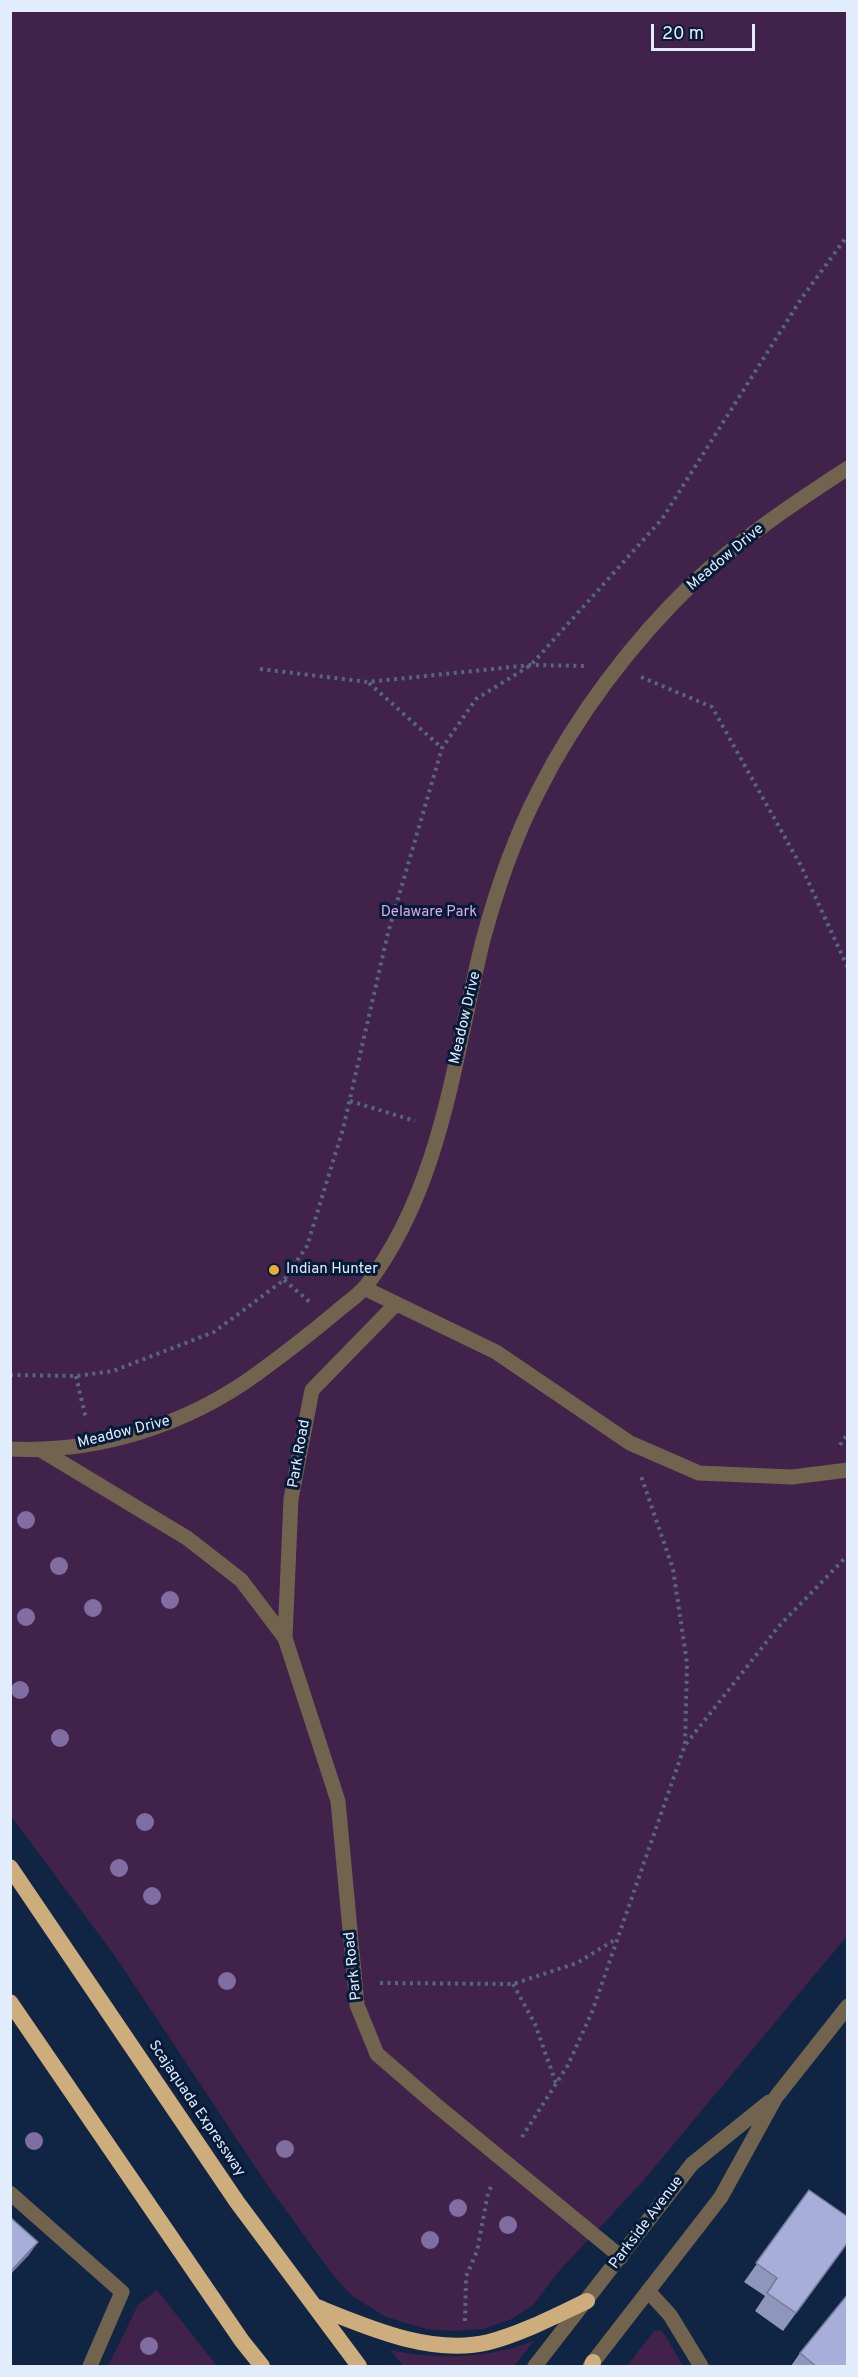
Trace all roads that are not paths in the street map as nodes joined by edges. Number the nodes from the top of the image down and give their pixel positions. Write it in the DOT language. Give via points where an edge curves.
graph roads {
  1 [pos="848,468"];
  2 [pos="364,1288"];
  3 [pos="396,1304"];
  4 [pos="10,1449"];
  5 [pos="41,1450"];
  6 [pos="848,1470"];
  7 [pos="285,1638"];
  8 [pos="10,1867"];
  9 [pos="10,2002"];
  10 [pos="848,2006"];
  11 [pos="776,2097"];
  12 [pos="10,2193"];
  13 [pos="621,2257"];
  14 [pos="648,2291"];
  15 [pos="586,2301"];
  16 [pos="316,2306"];
  17 [pos="591,2365"];
  18 [pos="90,2367"];
  19 [pos="262,2367"];
  20 [pos="359,2367"];
  21 [pos="536,2367"];
  22 [pos="701,2367"];
  1 -- 2 [label="street, Meadow Drive" via="781,512 692,585 617,667 539,789 504,867 483,940 441,1128 406,1223"];
  2 -- 3 [label="street"];
  2 -- 5 [label="street, Meadow Drive" via="225,1398 168,1424 91,1444"];
  3 -- 6 [label="street" via="496,1352 630,1443 699,1473 792,1477"];
  3 -- 7 [label="street, Park Road" via="312,1389 291,1499"];
  4 -- 5 [label="street, Meadow Drive"];
  5 -- 7 [label="street, Park Road" via="187,1538 241,1580"];
  7 -- 13 [label="street, Park Road" via="338,1802 357,2005 377,2054"];
  8 -- 16 [label="highway, Scajaquada Expressway" via="237,2202"];
  9 -- 19 [label="highway"];
  10 -- 11 [label="street, Parkside Avenue"];
  11 -- 13 [label="street, Parkside Avenue" via="692,2164"];
  11 -- 14 [label="street, Parkside Avenue" via="721,2197"];
  12 -- 18 [label="street" via="122,2292"];
  13 -- 15 [label="street, Parkside Avenue"];
  14 -- 17 [label="street, Parkside Avenue"];
  14 -- 22 [label="street" via="670,2315"];
  15 -- 16 [label="highway" via="522,2331 467,2345 401,2337"];
  15 -- 21 [label="street, Parkside Avenue"];
  16 -- 20 [label="highway, Scajaquada Expressway"];
}
